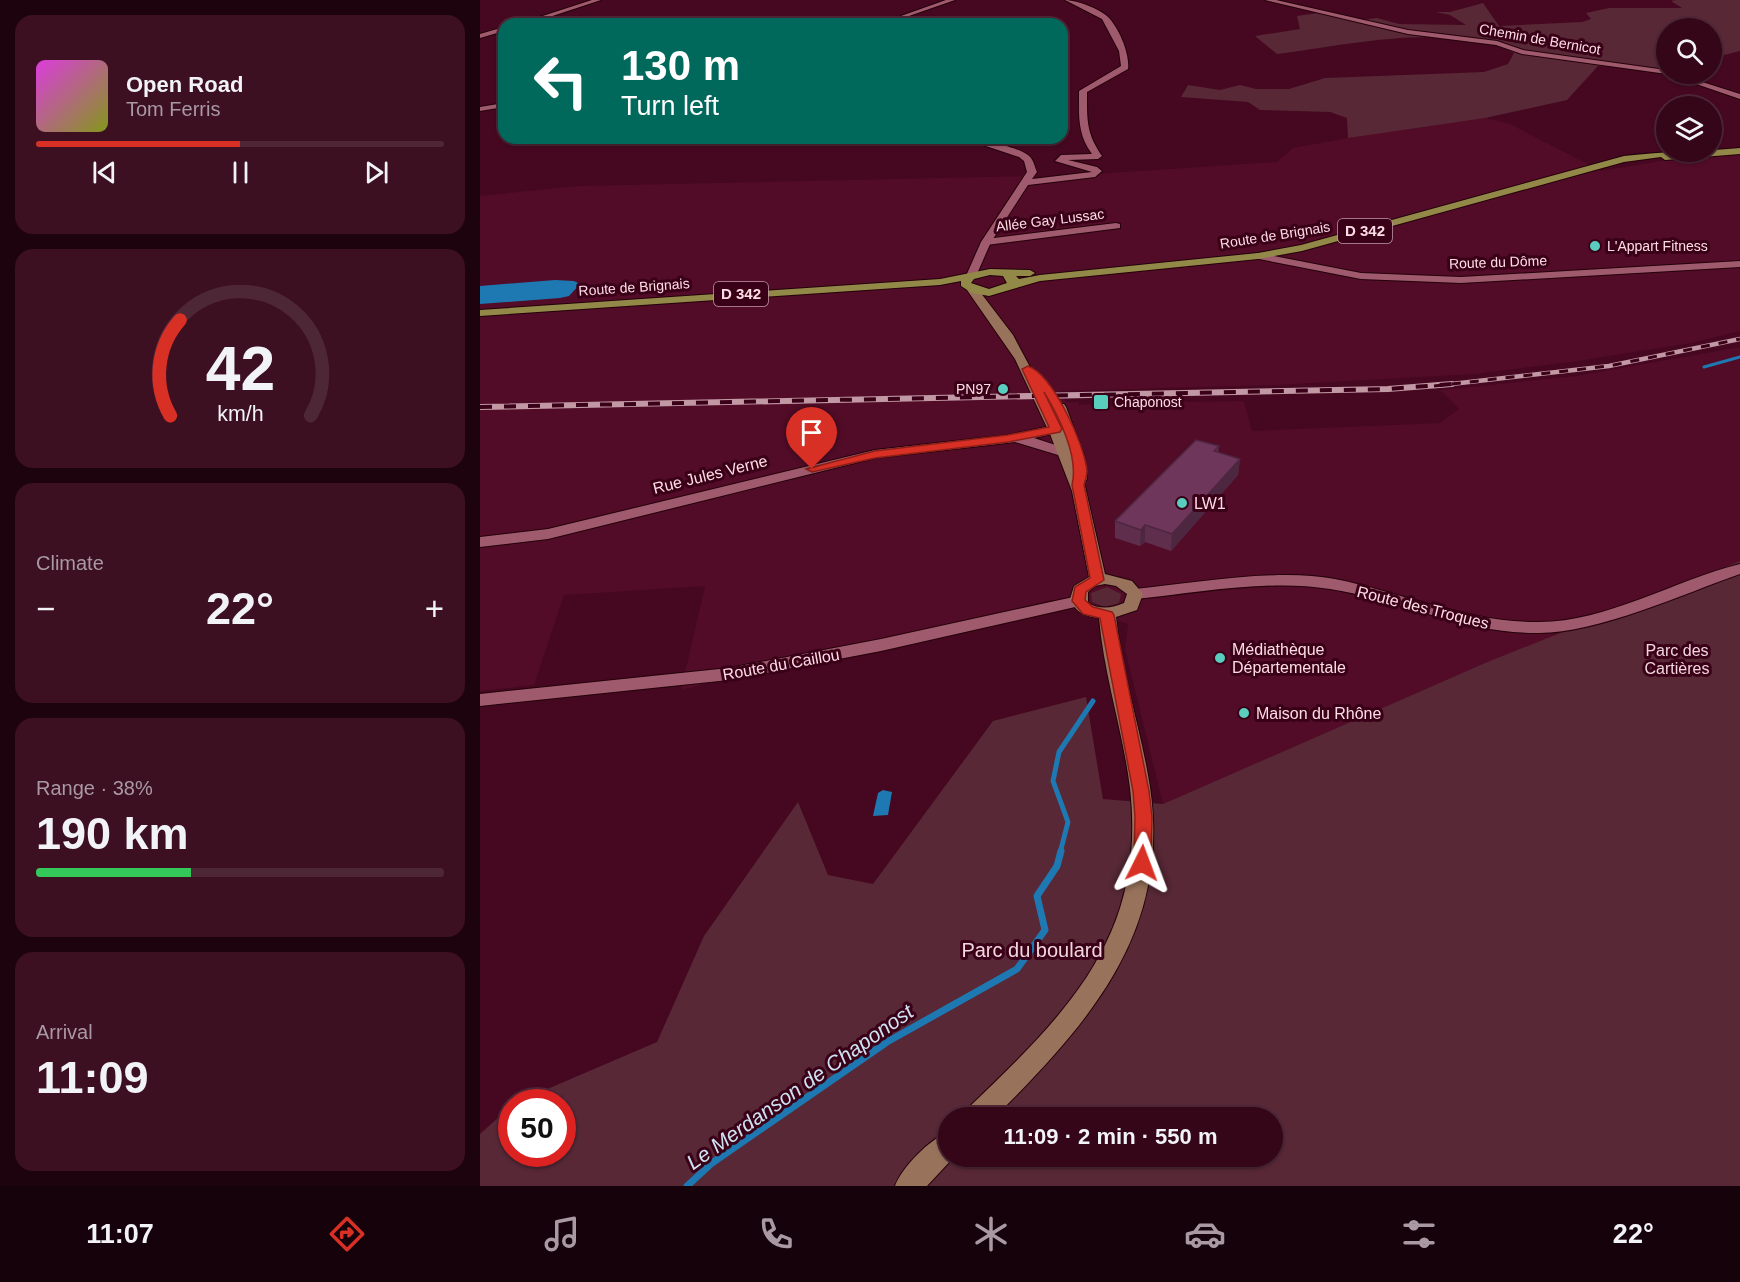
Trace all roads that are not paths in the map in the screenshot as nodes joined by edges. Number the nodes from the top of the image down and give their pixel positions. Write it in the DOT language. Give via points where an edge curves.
graph roads {
  1 [pos="598,0"];
  2 [pos="952,0"];
  3 [pos="1068,0"];
  4 [pos="1268,0"];
  5 [pos="904,16"];
  6 [pos="540,18"];
  7 [pos="498,31"];
  8 [pos="480,36"];
  9 [pos="1656,71"];
  10 [pos="1701,84"];
  11 [pos="1740,97"];
  12 [pos="498,106"];
  13 [pos="480,109"];
  14 [pos="986,144"];
  15 [pos="1722,148"];
  16 [pos="1740,149"];
  17 [pos="1656,155"];
  18 [pos="1598,167"];
  19 [pos="1025,183"];
  20 [pos="1116,226"];
  21 [pos="986,242"];
  22 [pos="1286,251"];
  23 [pos="1258,256"];
  24 [pos="978,260"];
  25 [pos="1303,264"];
  26 [pos="1740,264"];
  27 [pos="1005,277"];
  28 [pos="970,282"];
  29 [pos="1000,291"];
  30 [pos="988,307"];
  31 [pos="480,313"];
  32 [pos="480,318"];
  33 [pos="1028,369"];
  34 [pos="1056,429"];
  35 [pos="1008,439"];
  36 [pos="1063,452"];
  37 [pos="1078,485"];
  38 [pos="480,542"];
  39 [pos="1740,569"];
  40 [pos="1097,580"];
  41 [pos="1135,594"];
  42 [pos="1078,601"];
  43 [pos="1107,615"];
  44 [pos="480,700"];
  45 [pos="987,1107"];
  46 [pos="938,1154"];
  47 [pos="908,1186"];
  1 -- 6 [label="street"];
  2 -- 5 [label="street"];
  3 -- 19 [label="street" via="1105,18 1123,51 1125,67 1083,91 1087,141 1098,156 1059,161 1094,169 1095,174"];
  4 -- 9 [label="street, Chemin de Bernicot" via="1408,33 1493,42 1526,53"];
  7 -- 8 [label="street"];
  10 -- 11 [label="street"];
  12 -- 13 [label="street"];
  14 -- 19 [label="street" via="1028,160 1032,172"];
  15 -- 16 [label="main road, Route de Brignais / D 342"];
  16 -- 18 [label="main road, Route de Brignais / D 342"];
  17 -- 18 [label="main road, Route de Brignais / D 342"];
  18 -- 22 [label="main road, Route de Brignais / D 342" via="1462,201 1331,242"];
  19 -- 21 [label="street"];
  20 -- 21 [label="street, Allée Gay Lussac"];
  21 -- 24 [label="street"];
  22 -- 23 [label="main road, Route de Brignais / D 342"];
  22 -- 25 [label="street" via="1290,260"];
  23 -- 25 [label="street, Route du Dôme"];
  23 -- 27 [label="main road, Route de Brignais / D 342" via="1040,278"];
  24 -- 27 [label="street"];
  24 -- 28 [label="street"];
  25 -- 26 [label="street, Route du Dôme" via="1361,276 1461,280"];
  27 -- 28 [label="main road"];
  27 -- 29 [label="main road"];
  28 -- 29 [label="main road"];
  28 -- 30 [label="main road"];
  28 -- 31 [label="main road, Route de Brignais / D 342"];
  28 -- 32 [label="main road, Route de Brignais / D 342"];
  29 -- 30 [label="main road"];
  30 -- 33 [label="main road"];
  33 -- 34 [label="main road"];
  33 -- 37 [label="main road" via="1048,390 1063,416 1081,472"];
  34 -- 35 [label="street, Rue Jules Verne"];
  34 -- 36 [label="main road"];
  35 -- 36 [label="street" via="1034,441"];
  35 -- 38 [label="street, Rue Jules Verne" via="875,454 548,534"];
  36 -- 37 [label="main road"];
  37 -- 40 [label="main road"];
  39 -- 41 [label="street, Route des Troques" via="1589,621 1541,627 1486,626 1334,584 1295,579"];
  40 -- 41 [label="main road" via="1120,581"];
  40 -- 42 [label="main road" via="1080,590"];
  41 -- 43 [label="main road" via="1131,606"];
  42 -- 43 [label="main road" via="1088,611"];
  42 -- 44 [label="street, Route du Caillou" via="729,674"];
  43 -- 45 [label="main road" via="1143,808 1144,849 1137,897 1123,936 1095,990 1068,1024"];
  46 -- 47 [label="main road"];
}
